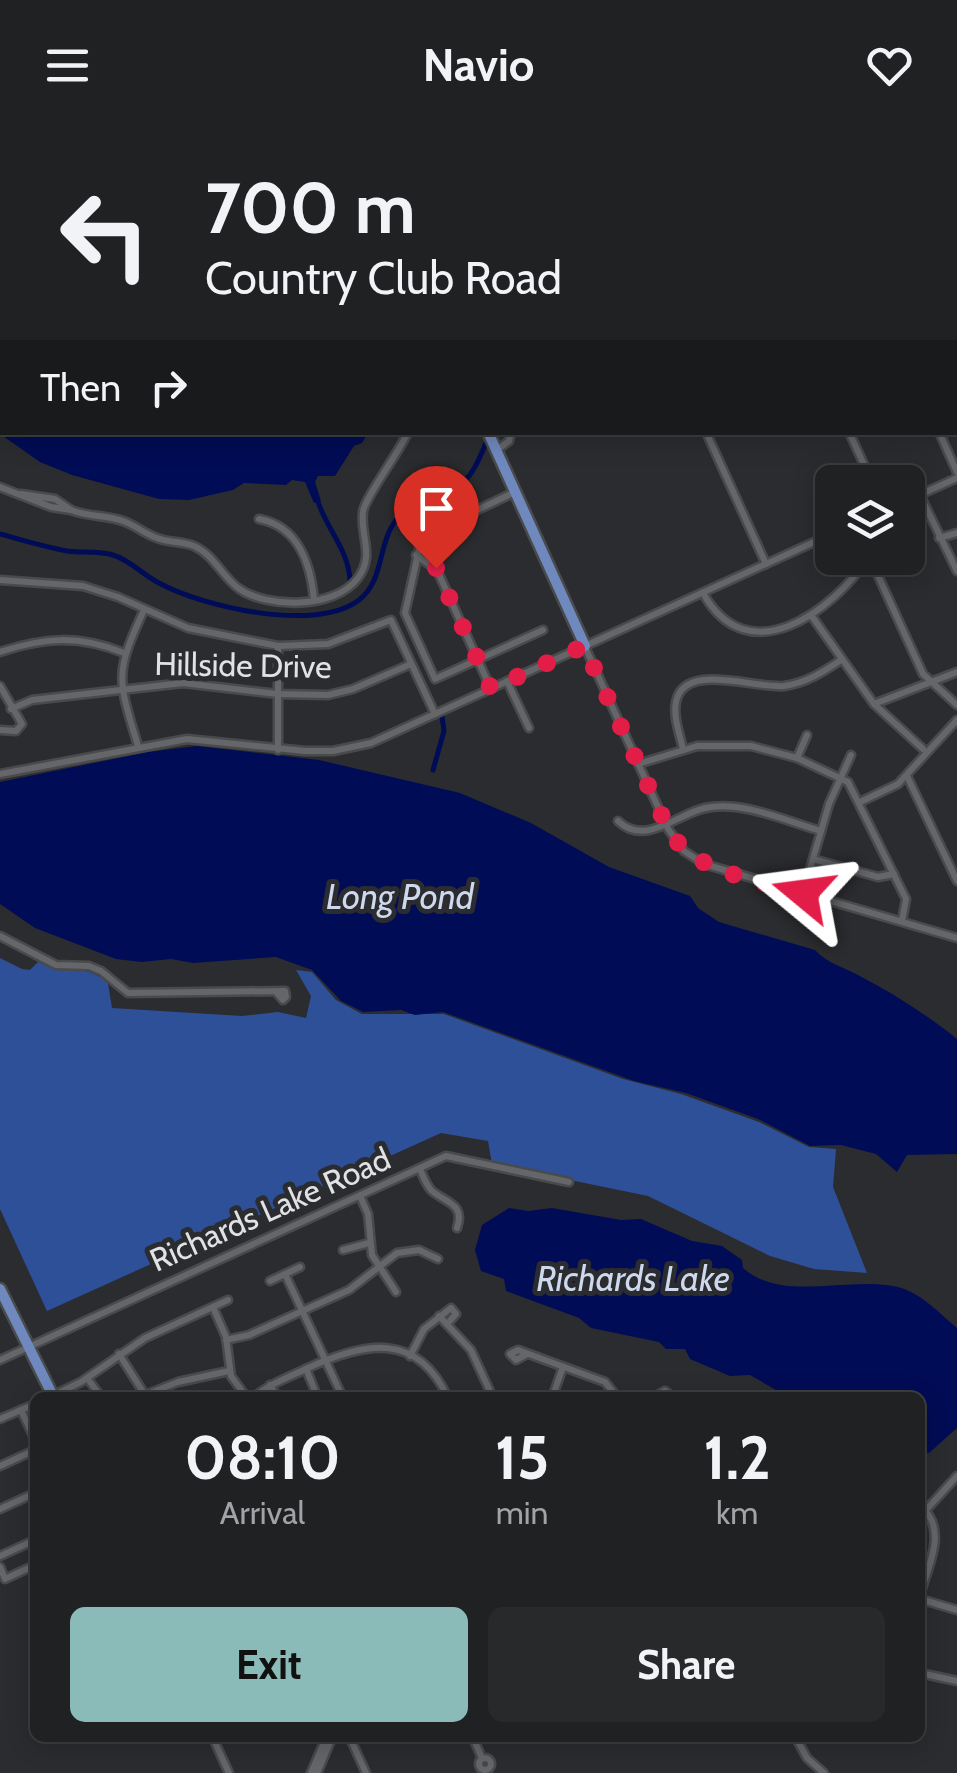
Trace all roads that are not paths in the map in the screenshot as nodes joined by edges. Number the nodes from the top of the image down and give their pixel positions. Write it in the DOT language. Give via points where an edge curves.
graph roads {
  1 [pos="407,435"];
  2 [pos="510,435"];
  3 [pos="707,435"];
  4 [pos="850,435"];
  5 [pos="940,435"];
  6 [pos="491,439"];
  7 [pos="864,465"];
  8 [pos="957,475"];
  9 [pos="0,487"];
  10 [pos="515,492"];
  11 [pos="925,492"];
  12 [pos="925,506"];
  13 [pos="259,519"];
  14 [pos="957,533"];
  15 [pos="940,538"];
  16 [pos="815,542"];
  17 [pos="416,556"];
  18 [pos="766,564"];
  19 [pos="957,571"];
  20 [pos="855,575"];
  21 [pos="877,575"];
  22 [pos="0,580"];
  23 [pos="703,592"];
  24 [pos="314,600"];
  25 [pos="144,610"];
  26 [pos="811,616"];
  27 [pos="230,627"];
  28 [pos="542,630"];
  29 [pos="227,637"];
  30 [pos="278,646"];
  31 [pos="584,646"];
  32 [pos="0,652"];
  33 [pos="124,653"];
  34 [pos="478,660"];
  35 [pos="841,660"];
  36 [pos="411,664"];
  37 [pos="957,672"];
  38 [pos="507,681"];
  39 [pos="930,682"];
  40 [pos="0,686"];
  41 [pos="491,689"];
  42 [pos="121,690"];
  43 [pos="278,694"];
  44 [pos="874,704"];
  45 [pos="957,704"];
  46 [pos="10,709"];
  47 [pos="435,714"];
  48 [pos="957,720"];
  49 [pos="529,728"];
  50 [pos="0,730"];
  51 [pos="807,735"];
  52 [pos="138,746"];
  53 [pos="684,749"];
  54 [pos="923,749"];
  55 [pos="278,750"];
  56 [pos="851,755"];
  57 [pos="797,758"];
  58 [pos="638,764"];
  59 [pos="0,774"];
  60 [pos="907,776"];
  61 [pos="841,778"];
  62 [pos="860,802"];
  63 [pos="618,820"];
  64 [pos="665,824"];
  65 [pos="820,831"];
  66 [pos="813,859"];
  67 [pos="894,874"];
  68 [pos="957,881"];
  69 [pos="803,893"];
  70 [pos="902,921"];
  71 [pos="957,930"];
  72 [pos="946,935"];
  73 [pos="0,936"];
  74 [pos="957,938"];
  75 [pos="276,992"];
  76 [pos="420,1168"];
  77 [pos="568,1182"];
  78 [pos="358,1197"];
  79 [pos="456,1228"];
  80 [pos="368,1243"];
  81 [pos="344,1250"];
  82 [pos="438,1260"];
  83 [pos="300,1267"];
  84 [pos="379,1267"];
  85 [pos="286,1274"];
  86 [pos="270,1280"];
  87 [pos="0,1288"];
  88 [pos="396,1292"];
  89 [pos="228,1300"];
  90 [pos="213,1306"];
  91 [pos="302,1311"];
  92 [pos="439,1316"];
  93 [pos="448,1324"];
  94 [pos="226,1340"];
  95 [pos="26,1348"];
  96 [pos="119,1354"];
  97 [pos="527,1354"];
  98 [pos="410,1356"];
  99 [pos="0,1360"];
  100 [pos="324,1360"];
  101 [pos="564,1367"];
  102 [pos="306,1368"];
  103 [pos="229,1371"];
  104 [pos="87,1378"];
  105 [pos="270,1385"];
  106 [pos="48,1392"];
  107 [pos="60,1392"];
  108 [pos="98,1392"];
  109 [pos="143,1392"];
  110 [pos="155,1392"];
  111 [pos="244,1392"];
  112 [pos="259,1392"];
  113 [pos="274,1392"];
  114 [pos="316,1392"];
  115 [pos="340,1392"];
  116 [pos="444,1392"];
  117 [pos="490,1392"];
  118 [pos="554,1392"];
  119 [pos="613,1392"];
  120 [pos="30,1406"];
  121 [pos="21,1410"];
  122 [pos="0,1420"];
  123 [pos="30,1429"];
  124 [pos="30,1452"];
  125 [pos="0,1466"];
  126 [pos="957,1476"];
  127 [pos="30,1495"];
  128 [pos="925,1505"];
  129 [pos="0,1509"];
  130 [pos="925,1510"];
  131 [pos="30,1542"];
  132 [pos="0,1556"];
  133 [pos="0,1567"];
  134 [pos="30,1567"];
  135 [pos="925,1579"];
  136 [pos="925,1599"];
  137 [pos="957,1610"];
  138 [pos="925,1674"];
  139 [pos="957,1681"];
  140 [pos="215,1742"];
  141 [pos="327,1742"];
  142 [pos="352,1742"];
  143 [pos="475,1742"];
  144 [pos="798,1742"];
  145 [pos="482,1758"];
  146 [pos="229,1773"];
  147 [pos="314,1773"];
  148 [pos="366,1773"];
  149 [pos="824,1773"];
  1 -- 24 [label="street" via="364,507 368,548 362,572 344,591"];
  2 -- 6 [label="street" via="507,444"];
  3 -- 18 [label="street"];
  4 -- 7 [label="street"];
  5 -- 8 [label="street"];
  6 -- 10 [label="main road"];
  8 -- 11 [label="street"];
  9 -- 24 [label="street" via="198,548 250,595"];
  10 -- 17 [label="street" via="433,531"];
  10 -- 31 [label="main road"];
  12 -- 15 [label="street"];
  13 -- 24 [label="street" via="283,528 297,543"];
  14 -- 15 [label="street"];
  15 -- 19 [label="street"];
  16 -- 18 [label="street"];
  17 -- 34 [label="street" via="437,570"];
  17 -- 34 [label="street" via="405,613 435,679"];
  18 -- 23 [label="street"];
  20 -- 26 [label="street"];
  21 -- 39 [label="street"];
  22 -- 25 [label="street" via="83,586"];
  23 -- 26 [label="street" via="717,614 753,631 782,629"];
  23 -- 31 [label="street"];
  25 -- 29 [label="street"];
  25 -- 33 [label="street"];
  26 -- 35 [label="street"];
  27 -- 29 [label="street"];
  28 -- 34 [label="street"];
  29 -- 30 [label="street"];
  30 -- 36 [label="street" via="336,642 391,620"];
  30 -- 43 [label="street"];
  31 -- 38 [label="street"];
  31 -- 58 [label="street"];
  32 -- 33 [label="street" via="70,639"];
  33 -- 42 [label="street"];
  34 -- 41 [label="street"];
  35 -- 44 [label="street"];
  35 -- 53 [label="street" via="785,686 689,683 675,708"];
  36 -- 43 [label="street, Hillside Drive" via="345,692"];
  36 -- 47 [label="street"];
  37 -- 39 [label="street"];
  38 -- 41 [label="street"];
  38 -- 49 [label="street"];
  39 -- 44 [label="street"];
  39 -- 45 [label="street"];
  40 -- 46 [label="street"];
  41 -- 47 [label="street"];
  42 -- 43 [label="street, Hillside Drive" via="193,683"];
  42 -- 46 [label="street, Hillside Drive" via="32,700"];
  42 -- 52 [label="street"];
  43 -- 55 [label="street"];
  44 -- 54 [label="street"];
  46 -- 50 [label="street" via="22,726"];
  47 -- 55 [label="street" via="357,746"];
  48 -- 60 [label="street"];
  51 -- 57 [label="street"];
  52 -- 55 [label="street" via="204,738"];
  52 -- 59 [label="street"];
  53 -- 57 [label="street" via="739,745"];
  53 -- 58 [label="street"];
  56 -- 61 [label="street"];
  57 -- 61 [label="street"];
  58 -- 64 [label="street"];
  60 -- 62 [label="street"];
  60 -- 68 [label="street"];
  61 -- 62 [label="street"];
  61 -- 65 [label="street"];
  62 -- 67 [label="street"];
  63 -- 64 [label="street" via="639,831"];
  64 -- 65 [label="street" via="722,806"];
  64 -- 69 [label="street" via="684,851 704,864"];
  65 -- 66 [label="street"];
  66 -- 67 [label="street" via="878,877"];
  66 -- 69 [label="street"];
  67 -- 70 [label="street" via="906,899"];
  69 -- 70 [label="street"];
  70 -- 72 [label="street"];
  71 -- 72 [label="street"];
  72 -- 74 [label="street"];
  73 -- 75 [label="street" via="56,965 100,970 128,993"];
  76 -- 77 [label="street, Richards Lake Road" via="446,1156"];
  76 -- 78 [label="street, Richards Lake Road"];
  76 -- 79 [label="street" via="429,1188 456,1207"];
  78 -- 80 [label="street"];
  78 -- 95 [label="street, Richards Lake Road"];
  80 -- 81 [label="street"];
  80 -- 84 [label="street"];
  82 -- 84 [label="street" via="408,1250"];
  83 -- 85 [label="street"];
  84 -- 88 [label="street"];
  84 -- 91 [label="street" via="354,1288"];
  85 -- 86 [label="street"];
  85 -- 91 [label="street"];
  87 -- 95 [label="main road"];
  89 -- 90 [label="street"];
  90 -- 94 [label="street"];
  90 -- 96 [label="street"];
  91 -- 94 [label="street"];
  91 -- 100 [label="street"];
  92 -- 93 [label="street"];
  92 -- 93 [label="street" via="453,1309"];
  92 -- 98 [label="street"];
  93 -- 117 [label="street" via="473,1353"];
  94 -- 103 [label="street"];
  95 -- 99 [label="street, Richards Lake Road"];
  95 -- 106 [label="main road"];
  96 -- 104 [label="street"];
  96 -- 109 [label="street"];
  97 -- 101 [label="street"];
  98 -- 100 [label="street" via="366,1347"];
  98 -- 116 [label="street"];
  100 -- 102 [label="street"];
  100 -- 115 [label="street"];
  101 -- 118 [label="street"];
  101 -- 119 [label="street" via="605,1382"];
  102 -- 105 [label="street"];
  102 -- 114 [label="street"];
  103 -- 110 [label="street"];
  103 -- 111 [label="street"];
  104 -- 107 [label="street"];
  104 -- 108 [label="street"];
  105 -- 112 [label="street"];
  105 -- 113 [label="street"];
  120 -- 121 [label="street"];
  121 -- 122 [label="street"];
  121 -- 123 [label="street"];
  124 -- 125 [label="street"];
  126 -- 128 [label="street"];
  127 -- 129 [label="street"];
  130 -- 135 [label="street" via="936,1539"];
  131 -- 132 [label="street"];
  133 -- 134 [label="street" via="5,1578"];
  136 -- 137 [label="street"];
  138 -- 139 [label="street"];
  140 -- 146 [label="street"];
  141 -- 147 [label="street"];
  142 -- 148 [label="street"];
  143 -- 145 [label="street"];
  144 -- 149 [label="street"];
}
